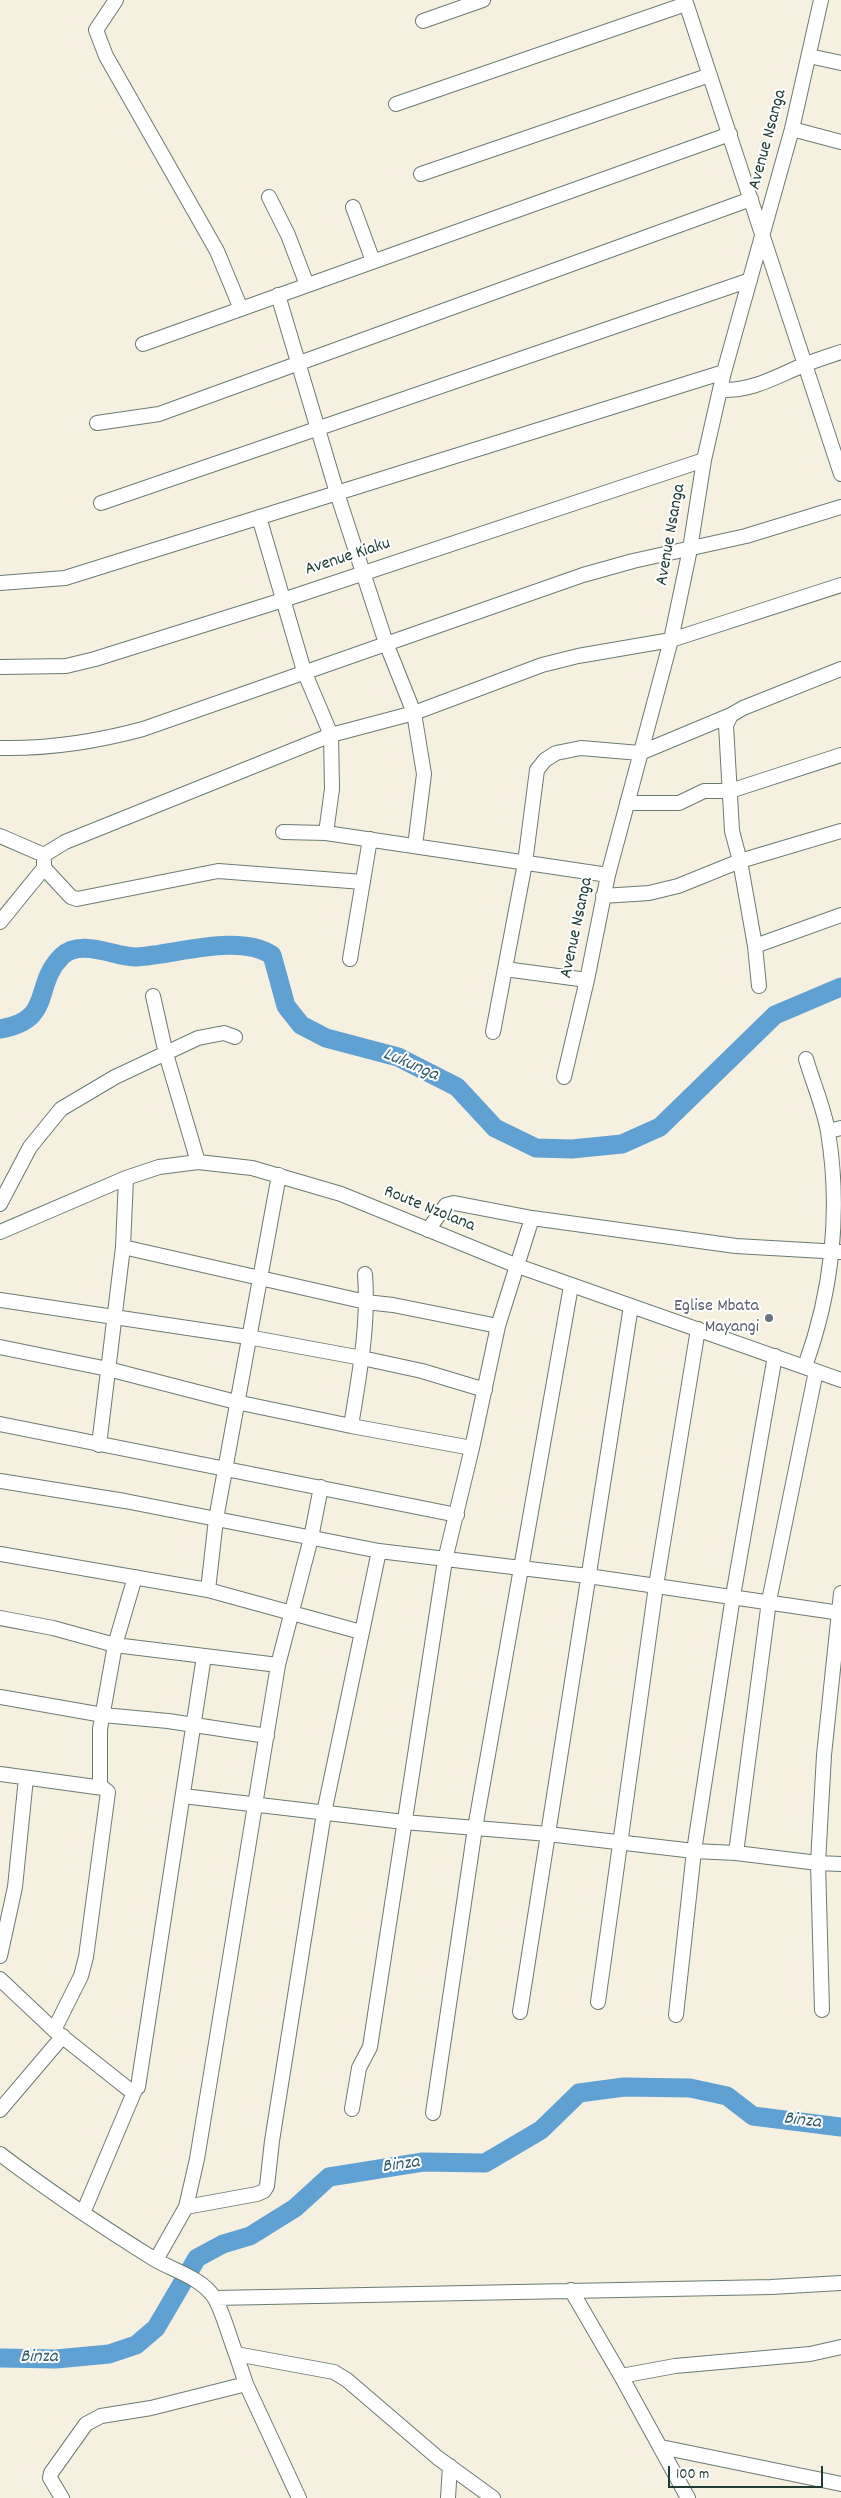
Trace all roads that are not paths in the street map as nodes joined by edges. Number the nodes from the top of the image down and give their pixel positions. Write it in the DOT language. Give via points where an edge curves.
graph roads {
  1 [pos="116,0"];
  2 [pos="483,0"];
  3 [pos="821,0"];
  4 [pos="686,2"];
  5 [pos="423,21"];
  6 [pos="809,56"];
  7 [pos="841,63"];
  8 [pos="710,75"];
  9 [pos="396,104"];
  10 [pos="792,129"];
  11 [pos="730,134"];
  12 [pos="841,142"];
  13 [pos="420,174"];
  14 [pos="269,197"];
  15 [pos="751,199"];
  16 [pos="353,207"];
  17 [pos="763,233"];
  18 [pos="373,261"];
  19 [pos="750,280"];
  20 [pos="307,285"];
  21 [pos="278,296"];
  22 [pos="241,309"];
  23 [pos="143,344"];
  24 [pos="841,352"];
  25 [pos="298,364"];
  26 [pos="805,364"];
  27 [pos="724,372"];
  28 [pos="720,390"];
  29 [pos="97,424"];
  30 [pos="318,428"];
  31 [pos="704,460"];
  32 [pos="841,474"];
  33 [pos="337,493"];
  34 [pos="101,502"];
  35 [pos="841,507"];
  36 [pos="259,517"];
  37 [pos="690,549"];
  38 [pos="364,572"];
  39 [pos="0,583"];
  40 [pos="841,585"];
  41 [pos="283,600"];
  42 [pos="671,640"];
  43 [pos="386,643"];
  44 [pos="0,668"];
  45 [pos="841,669"];
  46 [pos="304,671"];
  47 [pos="414,714"];
  48 [pos="731,714"];
  49 [pos="331,735"];
  50 [pos="0,748"];
  51 [pos="640,753"];
  52 [pos="841,755"];
  53 [pos="730,791"];
  54 [pos="627,803"];
  55 [pos="841,831"];
  56 [pos="283,832"];
  57 [pos="326,833"];
  58 [pos="0,836"];
  59 [pos="370,839"];
  60 [pos="414,846"];
  61 [pos="740,861"];
  62 [pos="44,862"];
  63 [pos="525,863"];
  64 [pos="608,875"];
  65 [pos="363,882"];
  66 [pos="603,896"];
  67 [pos="841,915"];
  68 [pos="0,922"];
  69 [pos="755,946"];
  70 [pos="350,959"];
  71 [pos="505,969"];
  72 [pos="587,980"];
  73 [pos="759,986"];
  74 [pos="153,996"];
  75 [pos="493,1032"];
  76 [pos="235,1036"];
  77 [pos="166,1054"];
  78 [pos="806,1059"];
  79 [pos="564,1077"];
  80 [pos="834,1129"];
  81 [pos="198,1162"];
  82 [pos="279,1175"];
  83 [pos="126,1178"];
  84 [pos="838,1191"];
  85 [pos="0,1203"];
  86 [pos="532,1218"];
  87 [pos="428,1230"];
  88 [pos="0,1232"];
  89 [pos="122,1247"];
  90 [pos="837,1252"];
  91 [pos="516,1265"];
  92 [pos="364,1274"];
  93 [pos="259,1278"];
  94 [pos="572,1286"];
  95 [pos="0,1300"];
  96 [pos="366,1302"];
  97 [pos="631,1306"];
  98 [pos="115,1318"];
  99 [pos="498,1326"];
  100 [pos="698,1329"];
  101 [pos="248,1337"];
  102 [pos="0,1347"];
  103 [pos="775,1356"];
  104 [pos="362,1358"];
  105 [pos="108,1369"];
  106 [pos="811,1369"];
  107 [pos="841,1380"];
  108 [pos="485,1390"];
  109 [pos="236,1402"];
  110 [pos="0,1424"];
  111 [pos="351,1426"];
  112 [pos="100,1444"];
  113 [pos="472,1448"];
  114 [pos="224,1470"];
  115 [pos="0,1481"];
  116 [pos="321,1486"];
  117 [pos="457,1515"];
  118 [pos="216,1519"];
  119 [pos="311,1538"];
  120 [pos="379,1551"];
  121 [pos="0,1554"];
  122 [pos="445,1560"];
  123 [pos="523,1569"];
  124 [pos="135,1576"];
  125 [pos="588,1576"];
  126 [pos="656,1586"];
  127 [pos="208,1590"];
  128 [pos="841,1592"];
  129 [pos="733,1596"];
  130 [pos="770,1601"];
  131 [pos="292,1613"];
  132 [pos="840,1613"];
  133 [pos="0,1618"];
  134 [pos="361,1632"];
  135 [pos="115,1645"];
  136 [pos="204,1656"];
  137 [pos="278,1664"];
  138 [pos="0,1697"];
  139 [pos="103,1715"];
  140 [pos="193,1724"];
  141 [pos="267,1736"];
  142 [pos="0,1774"];
  143 [pos="26,1778"];
  144 [pos="100,1787"];
  145 [pos="184,1796"];
  146 [pos="256,1806"];
  147 [pos="324,1813"];
  148 [pos="404,1822"];
  149 [pos="475,1828"];
  150 [pos="548,1834"];
  151 [pos="621,1844"];
  152 [pos="694,1852"];
  153 [pos="736,1853"];
  154 [pos="818,1863"];
  155 [pos="841,1864"];
  156 [pos="0,1956"];
  157 [pos="0,1979"];
  158 [pos="598,2002"];
  159 [pos="822,2010"];
  160 [pos="520,2012"];
  161 [pos="676,2015"];
  162 [pos="58,2033"];
  163 [pos="135,2090"];
  164 [pos="352,2109"];
  165 [pos="0,2110"];
  166 [pos="433,2114"];
  167 [pos="0,2154"];
  168 [pos="186,2207"];
  169 [pos="84,2213"];
  170 [pos="156,2260"];
  171 [pos="841,2283"];
  172 [pos="570,2290"];
  173 [pos="214,2298"];
  174 [pos="841,2347"];
  175 [pos="236,2354"];
  176 [pos="621,2376"];
  177 [pos="246,2384"];
  178 [pos="661,2447"];
  179 [pos="450,2466"];
  180 [pos="841,2484"];
  181 [pos="62,2498"];
  182 [pos="299,2498"];
  183 [pos="448,2498"];
  184 [pos="493,2498"];
  185 [pos="688,2498"];
  1 -- 22 [label="street" via="96,30 106,56 217,252"];
  2 -- 5 [label="street"];
  3 -- 6 [label="street, Avenue Nsanga"];
  4 -- 8 [label="street"];
  4 -- 9 [label="street"];
  6 -- 7 [label="street"];
  6 -- 10 [label="street, Avenue Nsanga"];
  8 -- 11 [label="street"];
  8 -- 13 [label="street"];
  10 -- 12 [label="street"];
  10 -- 17 [label="street, Avenue Nsanga"];
  11 -- 15 [label="street"];
  11 -- 18 [label="street"];
  14 -- 20 [label="street"];
  15 -- 17 [label="street"];
  15 -- 25 [label="street"];
  16 -- 18 [label="street"];
  17 -- 19 [label="street, Avenue Nsanga"];
  17 -- 26 [label="street"];
  18 -- 20 [label="street"];
  19 -- 27 [label="street, Avenue Nsanga"];
  19 -- 30 [label="street"];
  20 -- 21 [label="street"];
  21 -- 22 [label="street"];
  21 -- 25 [label="street"];
  22 -- 23 [label="street"];
  24 -- 26 [label="street"];
  25 -- 29 [label="street" via="159,414"];
  25 -- 30 [label="street"];
  26 -- 28 [label="street" via="755,387"];
  26 -- 32 [label="street"];
  27 -- 28 [label="street, Avenue Nsanga"];
  27 -- 33 [label="street"];
  28 -- 31 [label="street, Avenue Nsanga"];
  30 -- 33 [label="street"];
  30 -- 34 [label="street"];
  31 -- 37 [label="street, Avenue Nsanga"];
  31 -- 38 [label="street, Avenue Kiaku"];
  33 -- 36 [label="street"];
  33 -- 38 [label="street"];
  35 -- 37 [label="street"];
  36 -- 39 [label="street" via="66,578"];
  36 -- 41 [label="street"];
  37 -- 42 [label="street, Avenue Nsanga"];
  37 -- 43 [label="street" via="583,575"];
  38 -- 41 [label="street, Avenue Kiaku"];
  38 -- 43 [label="street"];
  40 -- 42 [label="street"];
  41 -- 44 [label="street, Avenue Kiaku" via="66,666"];
  41 -- 46 [label="street"];
  42 -- 47 [label="street" via="542,665"];
  42 -- 51 [label="street, Avenue Nsanga"];
  43 -- 46 [label="street"];
  43 -- 47 [label="street"];
  45 -- 48 [label="street"];
  46 -- 49 [label="street"];
  46 -- 50 [label="street" via="143,729 103,740 39,749"];
  47 -- 49 [label="street"];
  47 -- 60 [label="street" via="424,774"];
  48 -- 51 [label="street"];
  48 -- 53 [label="street" via="726,725"];
  49 -- 57 [label="street" via="332,789"];
  49 -- 62 [label="street" via="64,842"];
  51 -- 54 [label="street, Avenue Nsanga"];
  51 -- 63 [label="street" via="581,748 556,753 545,760 537,770"];
  52 -- 53 [label="street"];
  53 -- 54 [label="street" via="704,791 679,803"];
  53 -- 61 [label="street" via="732,831"];
  54 -- 64 [label="street, Avenue Nsanga"];
  55 -- 61 [label="street"];
  56 -- 57 [label="street"];
  57 -- 59 [label="street"];
  58 -- 62 [label="street"];
  59 -- 60 [label="street"];
  59 -- 65 [label="street"];
  60 -- 63 [label="street"];
  61 -- 66 [label="street" via="707,876 649,893"];
  61 -- 69 [label="street"];
  62 -- 65 [label="street" via="71,897 77,899 218,871"];
  62 -- 68 [label="street"];
  63 -- 64 [label="street"];
  63 -- 71 [label="street"];
  64 -- 66 [label="street, Avenue Nsanga"];
  65 -- 70 [label="street"];
  66 -- 72 [label="street, Avenue Nsanga"];
  67 -- 69 [label="street"];
  69 -- 73 [label="street"];
  71 -- 72 [label="street"];
  71 -- 75 [label="street"];
  72 -- 79 [label="street, Avenue Nsanga"];
  74 -- 77 [label="street"];
  76 -- 77 [label="street" via="224,1033 209,1035"];
  77 -- 81 [label="street"];
  77 -- 85 [label="street" via="115,1077 61,1108 30,1147"];
  78 -- 80 [label="street"];
  80 -- 84 [label="street"];
  81 -- 82 [label="street, Route Nzolana" via="252,1168"];
  81 -- 83 [label="street, Route Nzolana" via="159,1167"];
  82 -- 87 [label="street, Route Nzolana" via="341,1194"];
  82 -- 93 [label="street"];
  83 -- 88 [label="street, Route Nzolana"];
  83 -- 89 [label="street"];
  84 -- 90 [label="street"];
  86 -- 87 [label="street" via="454,1203 446,1205"];
  86 -- 90 [label="street" via="736,1246"];
  86 -- 91 [label="street"];
  87 -- 91 [label="street, Route Nzolana"];
  89 -- 93 [label="street"];
  89 -- 98 [label="street"];
  90 -- 106 [label="street"];
  91 -- 94 [label="street, Route Nzolana"];
  91 -- 99 [label="street"];
  92 -- 96 [label="street"];
  93 -- 96 [label="street"];
  93 -- 101 [label="street"];
  94 -- 97 [label="street, Route Nzolana"];
  94 -- 123 [label="street"];
  95 -- 98 [label="street"];
  96 -- 99 [label="street"];
  96 -- 104 [label="street"];
  97 -- 100 [label="street, Route Nzolana"];
  97 -- 125 [label="street"];
  98 -- 101 [label="street"];
  98 -- 105 [label="street"];
  99 -- 108 [label="street"];
  100 -- 103 [label="street, Route Nzolana"];
  100 -- 126 [label="street"];
  101 -- 104 [label="street"];
  101 -- 109 [label="street"];
  102 -- 105 [label="street"];
  103 -- 106 [label="street, Route Nzolana"];
  103 -- 129 [label="street"];
  104 -- 108 [label="street" via="422,1371"];
  104 -- 111 [label="street"];
  105 -- 109 [label="street"];
  105 -- 112 [label="street"];
  106 -- 107 [label="street, Route Nzolana"];
  106 -- 130 [label="street"];
  108 -- 113 [label="street"];
  109 -- 111 [label="street"];
  109 -- 114 [label="street"];
  110 -- 112 [label="street"];
  111 -- 113 [label="street"];
  112 -- 114 [label="street"];
  113 -- 117 [label="street"];
  114 -- 116 [label="street"];
  114 -- 118 [label="street"];
  115 -- 118 [label="street"];
  116 -- 117 [label="street"];
  116 -- 119 [label="street"];
  117 -- 122 [label="street"];
  118 -- 119 [label="street"];
  118 -- 127 [label="street"];
  119 -- 120 [label="street"];
  119 -- 131 [label="street"];
  120 -- 122 [label="street"];
  120 -- 134 [label="street"];
  121 -- 124 [label="street"];
  122 -- 123 [label="street"];
  122 -- 148 [label="street"];
  123 -- 125 [label="street"];
  123 -- 149 [label="street"];
  124 -- 127 [label="street"];
  124 -- 135 [label="street"];
  125 -- 126 [label="street"];
  125 -- 150 [label="street"];
  126 -- 129 [label="street"];
  126 -- 151 [label="street"];
  127 -- 131 [label="street"];
  128 -- 132 [label="street"];
  129 -- 130 [label="street"];
  129 -- 152 [label="street"];
  130 -- 132 [label="street"];
  130 -- 153 [label="street"];
  131 -- 134 [label="street"];
  131 -- 137 [label="street"];
  132 -- 154 [label="street" via="824,1755"];
  133 -- 135 [label="street" via="54,1628"];
  134 -- 147 [label="street"];
  135 -- 136 [label="street"];
  135 -- 139 [label="street"];
  136 -- 137 [label="street"];
  136 -- 140 [label="street"];
  137 -- 141 [label="street"];
  138 -- 139 [label="street"];
  139 -- 140 [label="street"];
  139 -- 144 [label="street" via="99,1741"];
  140 -- 141 [label="street"];
  140 -- 145 [label="street"];
  141 -- 146 [label="street"];
  142 -- 143 [label="street"];
  143 -- 144 [label="street"];
  143 -- 156 [label="street" via="15,1887"];
  144 -- 162 [label="street" via="108,1792 86,1957"];
  145 -- 146 [label="street"];
  145 -- 163 [label="street" via="141,2075"];
  146 -- 147 [label="street"];
  146 -- 168 [label="street"];
  147 -- 148 [label="street"];
  147 -- 168 [label="street" via="267,2186 257,2194"];
  148 -- 149 [label="street"];
  148 -- 164 [label="street" via="370,2047 359,2068"];
  149 -- 150 [label="street"];
  149 -- 166 [label="street"];
  150 -- 151 [label="street"];
  150 -- 160 [label="street"];
  151 -- 152 [label="street"];
  151 -- 158 [label="street"];
  152 -- 153 [label="street"];
  152 -- 161 [label="street"];
  153 -- 154 [label="street"];
  154 -- 155 [label="street"];
  154 -- 159 [label="street"];
  157 -- 162 [label="street"];
  162 -- 163 [label="street" via="127,2088"];
  162 -- 165 [label="street"];
  163 -- 169 [label="street"];
  167 -- 169 [label="street"];
  168 -- 170 [label="street"];
  169 -- 170 [label="street"];
  170 -- 173 [label="street" via="192,2278"];
  171 -- 172 [label="street"];
  172 -- 173 [label="street"];
  172 -- 176 [label="street"];
  173 -- 175 [label="street"];
  174 -- 176 [label="street" via="810,2354 675,2366"];
  175 -- 177 [label="street"];
  175 -- 179 [label="street" via="334,2372"];
  176 -- 178 [label="street"];
  177 -- 181 [label="street" via="151,2408 101,2416 86,2424 51,2473 50,2478"];
  177 -- 182 [label="street"];
  178 -- 180 [label="street"];
  178 -- 185 [label="street"];
  179 -- 183 [label="street"];
  179 -- 184 [label="street"];
}
